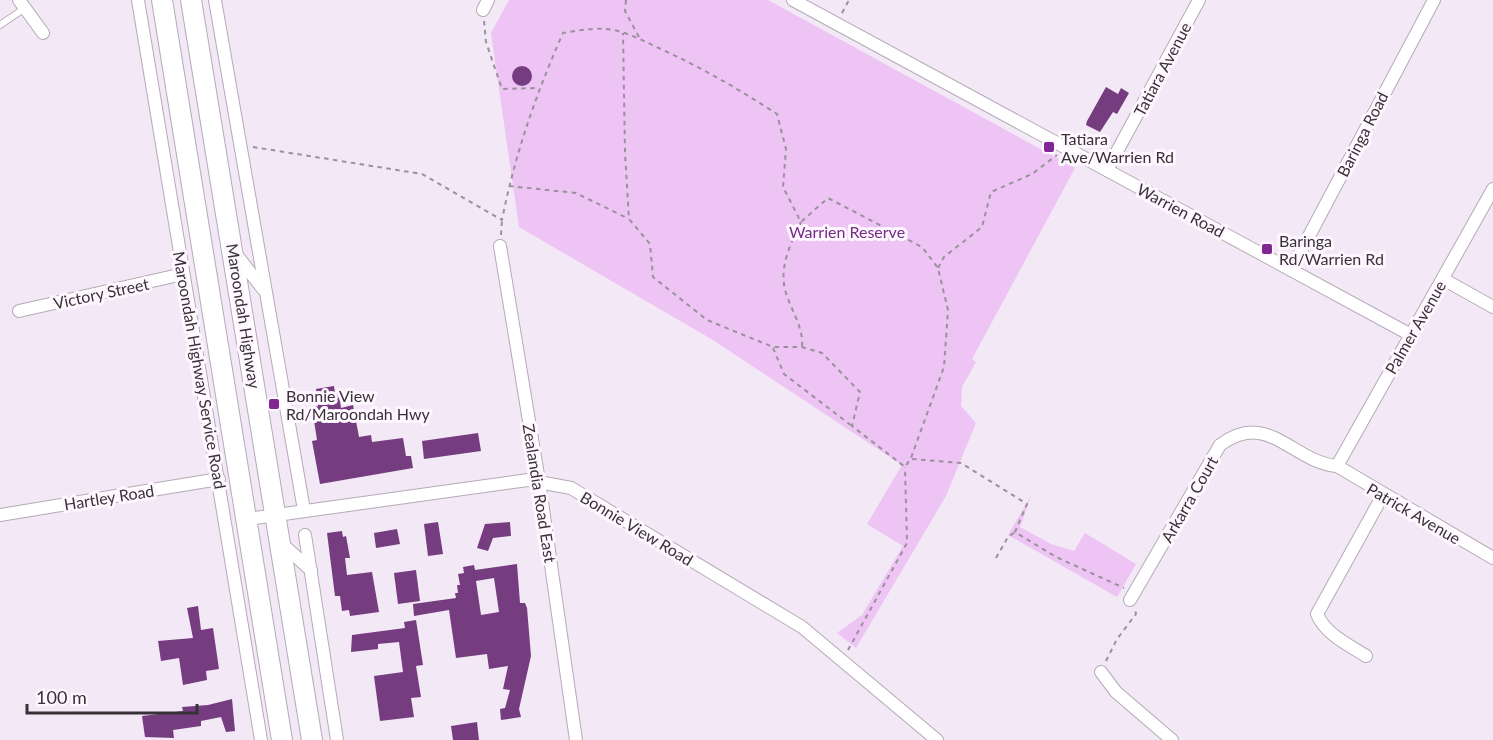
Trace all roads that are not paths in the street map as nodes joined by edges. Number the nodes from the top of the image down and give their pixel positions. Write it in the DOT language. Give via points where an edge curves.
graph roads {
  1 [pos="138,0"];
  2 [pos="162,0"];
  3 [pos="191,0"];
  4 [pos="215,0"];
  5 [pos="793,0"];
  6 [pos="1199,0"];
  7 [pos="1434,0"];
  8 [pos="22,4"];
  9 [pos="0,25"];
  10 [pos="43,33"];
  11 [pos="1107,170"];
  12 [pos="1493,189"];
  13 [pos="500,246"];
  14 [pos="234,252"];
  15 [pos="1291,270"];
  16 [pos="183,274"];
  17 [pos="1443,279"];
  18 [pos="264,289"];
  19 [pos="1493,307"];
  20 [pos="19,311"];
  21 [pos="1411,335"];
  22 [pos="1337,466"];
  23 [pos="219,479"];
  24 [pos="539,481"];
  25 [pos="1383,495"];
  26 [pos="304,510"];
  27 [pos="276,514"];
  28 [pos="0,515"];
  29 [pos="248,519"];
  30 [pos="305,535"];
  31 [pos="282,544"];
  32 [pos="1493,558"];
  33 [pos="311,570"];
  34 [pos="1130,600"];
  35 [pos="1366,656"];
  36 [pos="1101,672"];
  37 [pos="261,740"];
  38 [pos="282,740"];
  39 [pos="312,740"];
  40 [pos="337,740"];
  41 [pos="576,740"];
  42 [pos="936,740"];
  43 [pos="1172,740"];
  1 -- 16 [label="street, Maroondah Highway Service Road"];
  2 -- 29 [label="highway, Maroondah Highway"];
  3 -- 14 [label="highway, Maroondah Highway"];
  4 -- 18 [label="street"];
  5 -- 11 [label="street, Warrien Road"];
  6 -- 11 [label="street, Tatiara Avenue"];
  7 -- 15 [label="street, Baringa Road"];
  8 -- 9 [label="lane"];
  8 -- 10 [label="street"];
  11 -- 15 [label="street, Warrien Road"];
  12 -- 17 [label="street, Palmer Avenue"];
  13 -- 24 [label="street, Zealandia Road East"];
  14 -- 18 [label="street"];
  14 -- 27 [label="highway, Maroondah Highway"];
  15 -- 21 [label="street, Warrien Road"];
  16 -- 20 [label="street, Victory Street"];
  16 -- 23 [label="street, Maroondah Highway Service Road"];
  17 -- 19 [label="street"];
  17 -- 21 [label="street, Palmer Avenue"];
  18 -- 26 [label="street"];
  21 -- 22 [label="street, Palmer Avenue"];
  22 -- 25 [label="street, Patrick Avenue"];
  22 -- 34 [label="street, Arkarra Court" via="1318,462 1265,433 1228,440 1220,446"];
  23 -- 28 [label="street, Hartley Road"];
  23 -- 37 [label="street, Maroondah Highway Service Road"];
  24 -- 26 [label="street, Bonnie View Road"];
  24 -- 41 [label="street, Zealandia Road East"];
  24 -- 42 [label="street, Bonnie View Road" via="571,488 802,627"];
  25 -- 32 [label="street, Patrick Avenue"];
  25 -- 35 [label="street" via="1317,614 1328,631"];
  26 -- 27 [label="street, Bonnie View Road"];
  27 -- 29 [label="street, Bonnie View Road"];
  27 -- 31 [label="highway, Maroondah Highway"];
  29 -- 38 [label="highway, Maroondah Highway"];
  30 -- 33 [label="street"];
  31 -- 33 [label="street"];
  31 -- 39 [label="highway, Maroondah Highway"];
  33 -- 40 [label="street"];
  36 -- 43 [label="street" via="1116,692"];
}
